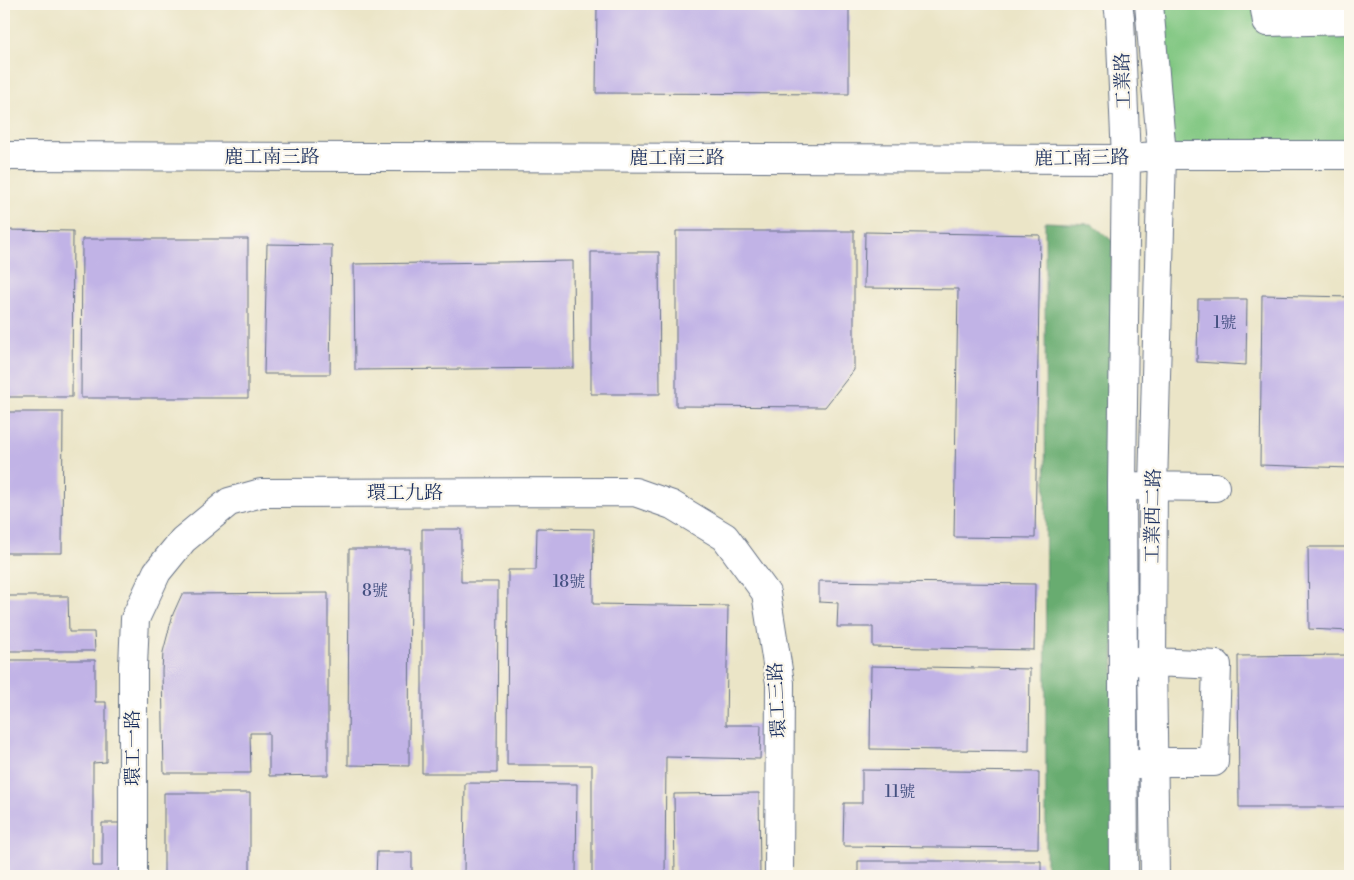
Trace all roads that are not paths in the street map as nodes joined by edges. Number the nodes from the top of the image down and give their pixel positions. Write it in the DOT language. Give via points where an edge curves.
graph roads {
  1 [pos="1118,4"];
  2 [pos="1149,4"];
  3 [pos="1264,4"];
  4 [pos="1350,20"];
  5 [pos="1162,155"];
  6 [pos="1350,155"];
  7 [pos="4,156"];
  8 [pos="1126,159"];
  9 [pos="1122,485"];
  10 [pos="1153,486"];
  11 [pos="1215,488"];
  12 [pos="725,537"];
  13 [pos="135,619"];
  14 [pos="1124,661"];
  15 [pos="1152,662"];
  16 [pos="1155,762"];
  17 [pos="1124,766"];
  18 [pos="132,876"];
  19 [pos="779,876"];
  20 [pos="1124,876"];
  21 [pos="1155,876"];
  1 -- 8 [label="street, 工業路"];
  2 -- 5 [label="street, 工業路"];
  3 -- 4 [label="street" via="1267,22"];
  5 -- 6 [label="street, 鹿工南三路"];
  5 -- 8 [label="street, 鹿工南三路"];
  5 -- 10 [label="street, 工業西二路"];
  7 -- 8 [label="street, 鹿工南三路"];
  8 -- 9 [label="street, 工業西二路"];
  9 -- 10 [label="street"];
  9 -- 14 [label="street, 工業西二路"];
  10 -- 11 [label="street"];
  10 -- 15 [label="street, 工業西二路"];
  12 -- 13 [label="street, 環工九路" via="672,505 635,492 261,493 228,502 183,540 157,572"];
  12 -- 19 [label="street, 環工三路" via="766,593 780,683"];
  13 -- 18 [label="street, 環工一路"];
  14 -- 15 [label="street"];
  14 -- 17 [label="street, 工業西二路"];
  15 -- 16 [label="street, 工業西二路"];
  15 -- 16 [label="street" via="1216,665 1214,762"];
  16 -- 17 [label="street"];
  16 -- 21 [label="street, 工業西二路"];
  17 -- 20 [label="street, 工業西二路"];
}
